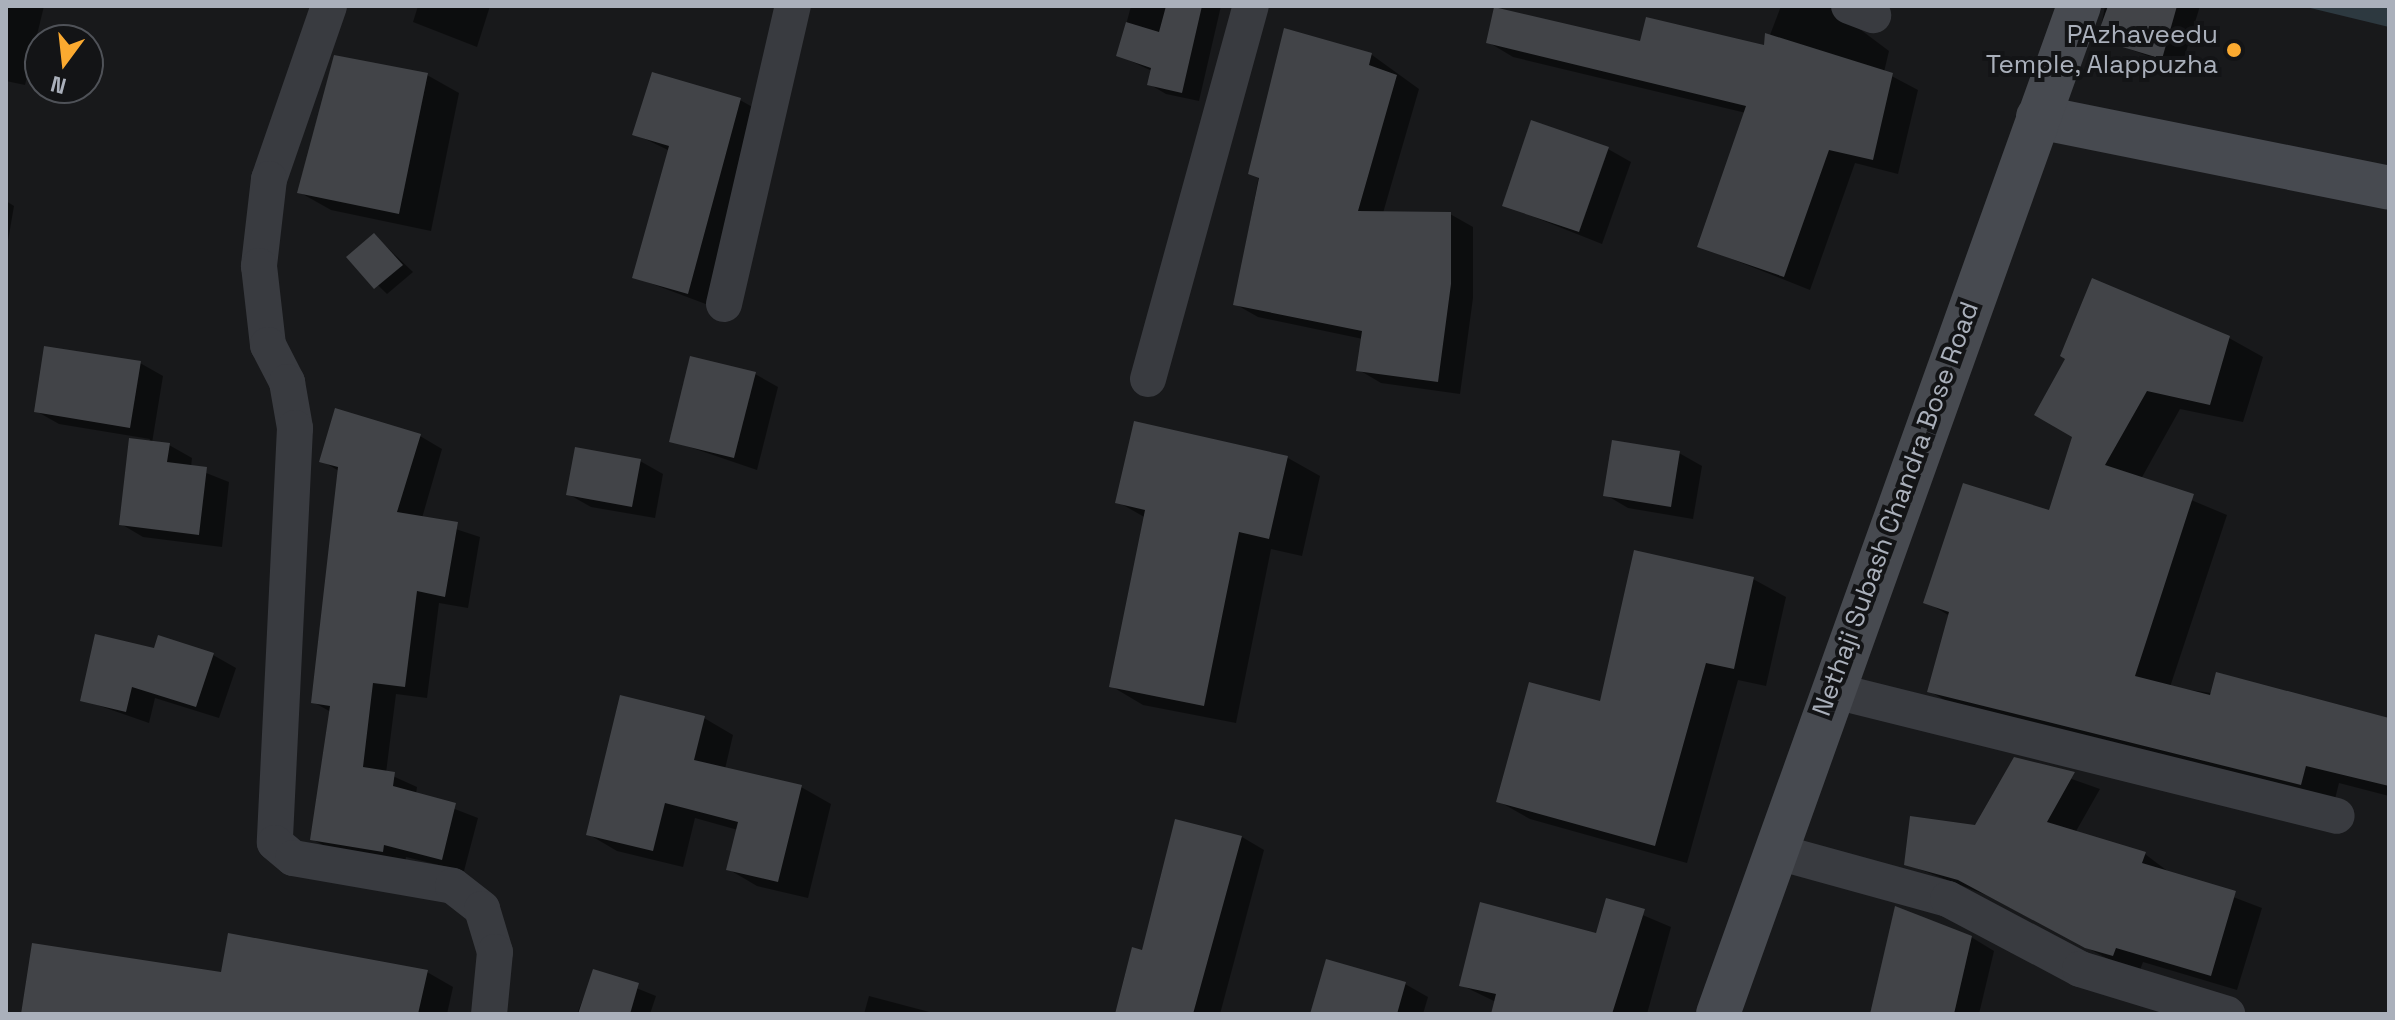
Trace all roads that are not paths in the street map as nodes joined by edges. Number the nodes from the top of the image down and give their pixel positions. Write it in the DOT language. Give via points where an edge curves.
graph roads {
  1 [pos="329,6"];
  2 [pos="793,6"];
  3 [pos="1251,6"];
  4 [pos="2079,6"];
  5 [pos="2038,117"];
  6 [pos="2389,188"];
  7 [pos="724,304"];
  8 [pos="1148,379"];
  9 [pos="1831,690"];
  10 [pos="2337,816"];
  11 [pos="1774,851"];
  12 [pos="489,1014"];
  13 [pos="1718,1014"];
  14 [pos="2227,1014"];
  1 -- 12 [label="street" via="269,179 259,266 268,345 287,382 295,428 275,843 293,858 453,886 482,909 495,952"];
  2 -- 7 [label="street"];
  3 -- 8 [label="street"];
  4 -- 5 [label="main road, Nethaji Subash Chandra Bose Road"];
  5 -- 6 [label="main road"];
  5 -- 9 [label="main road, Nethaji Subash Chandra Bose Road"];
  9 -- 10 [label="street"];
  9 -- 11 [label="main road, Nethaji Subash Chandra Bose Road"];
  11 -- 13 [label="main road, Nethaji Subash Chandra Bose Road"];
  11 -- 14 [label="street" via="1948,899 2080,969"];
}
